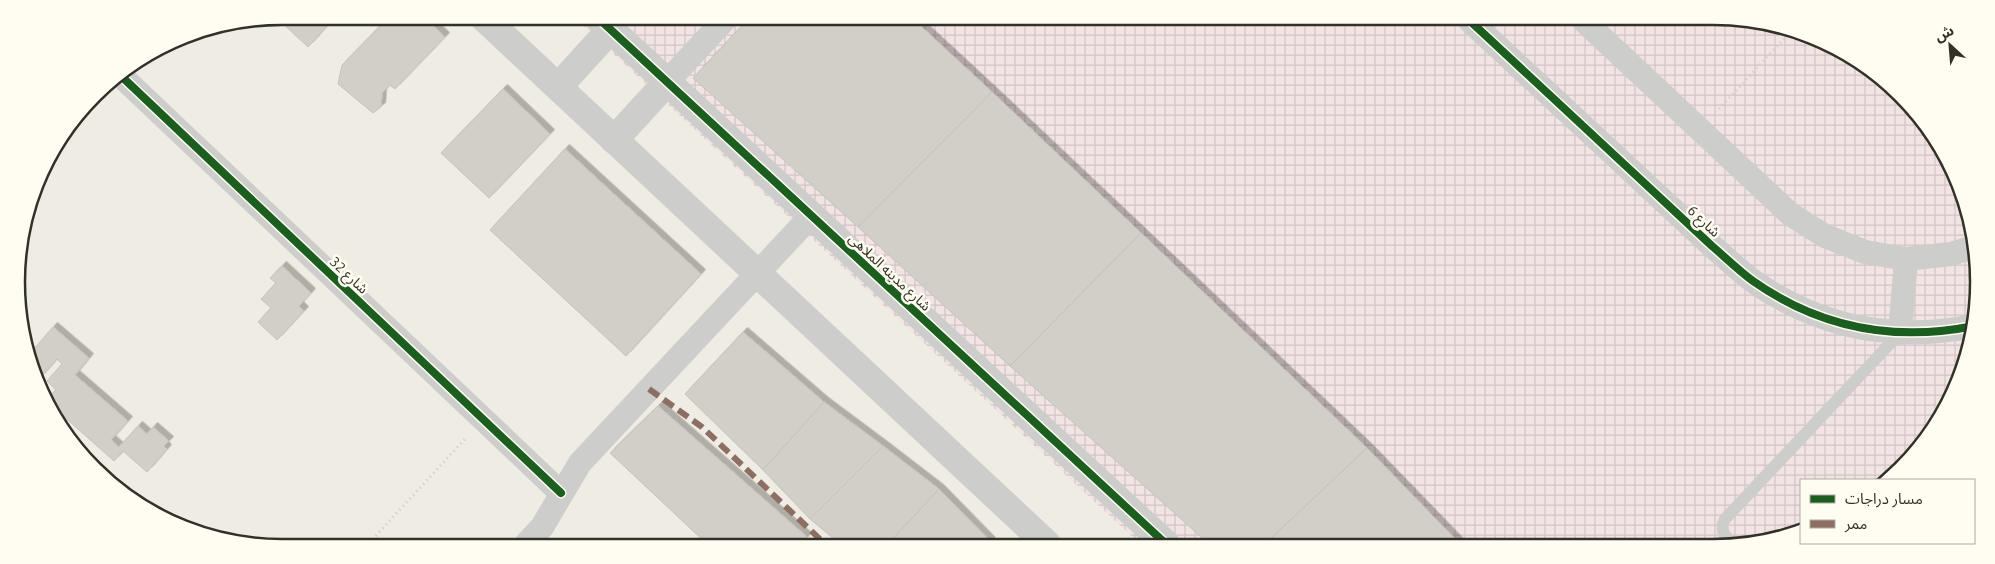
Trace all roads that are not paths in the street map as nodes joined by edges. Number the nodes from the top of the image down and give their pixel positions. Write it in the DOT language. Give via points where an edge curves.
graph roads {
  1 [pos="492,25"];
  2 [pos="607,25"];
  3 [pos="614,25"];
  4 [pos="720,25"];
  5 [pos="1474,25"];
  6 [pos="1588,25"];
  7 [pos="125,79"];
  8 [pos="667,82"];
  9 [pos="558,87"];
  10 [pos="614,140"];
  11 [pos="811,216"];
  12 [pos="1968,249"];
  13 [pos="1906,259"];
  14 [pos="758,273"];
  15 [pos="1966,327"];
  16 [pos="1900,333"];
  17 [pos="561,493"];
  18 [pos="1729,538"];
  19 [pos="531,539"];
  20 [pos="1042,539"];
  21 [pos="1161,539"];
  1 -- 9 [label="street"];
  2 -- 9 [label="street"];
  3 -- 8 [label="street, شارع مدينه الملاهى"];
  4 -- 8 [label="street"];
  5 -- 16 [label="street, شارع 6" via="1752,280 1789,304 1830,320"];
  6 -- 13 [label="street" via="1790,214 1825,236 1865,252"];
  7 -- 17 [label="street, شارع 32"];
  8 -- 10 [label="street"];
  8 -- 11 [label="street, شارع مدينه الملاهى"];
  9 -- 10 [label="street"];
  10 -- 14 [label="street"];
  11 -- 14 [label="street"];
  11 -- 21 [label="street, شارع مدينه الملاهى"];
  12 -- 13 [label="street"];
  13 -- 16 [label="street"];
  14 -- 17 [label="street" via="580,463"];
  14 -- 20 [label="street"];
  15 -- 16 [label="street, شارع 6"];
  16 -- 18 [label="lane" via="1725,519 1722,528"];
  17 -- 19 [label="street" via="542,527"];
}
